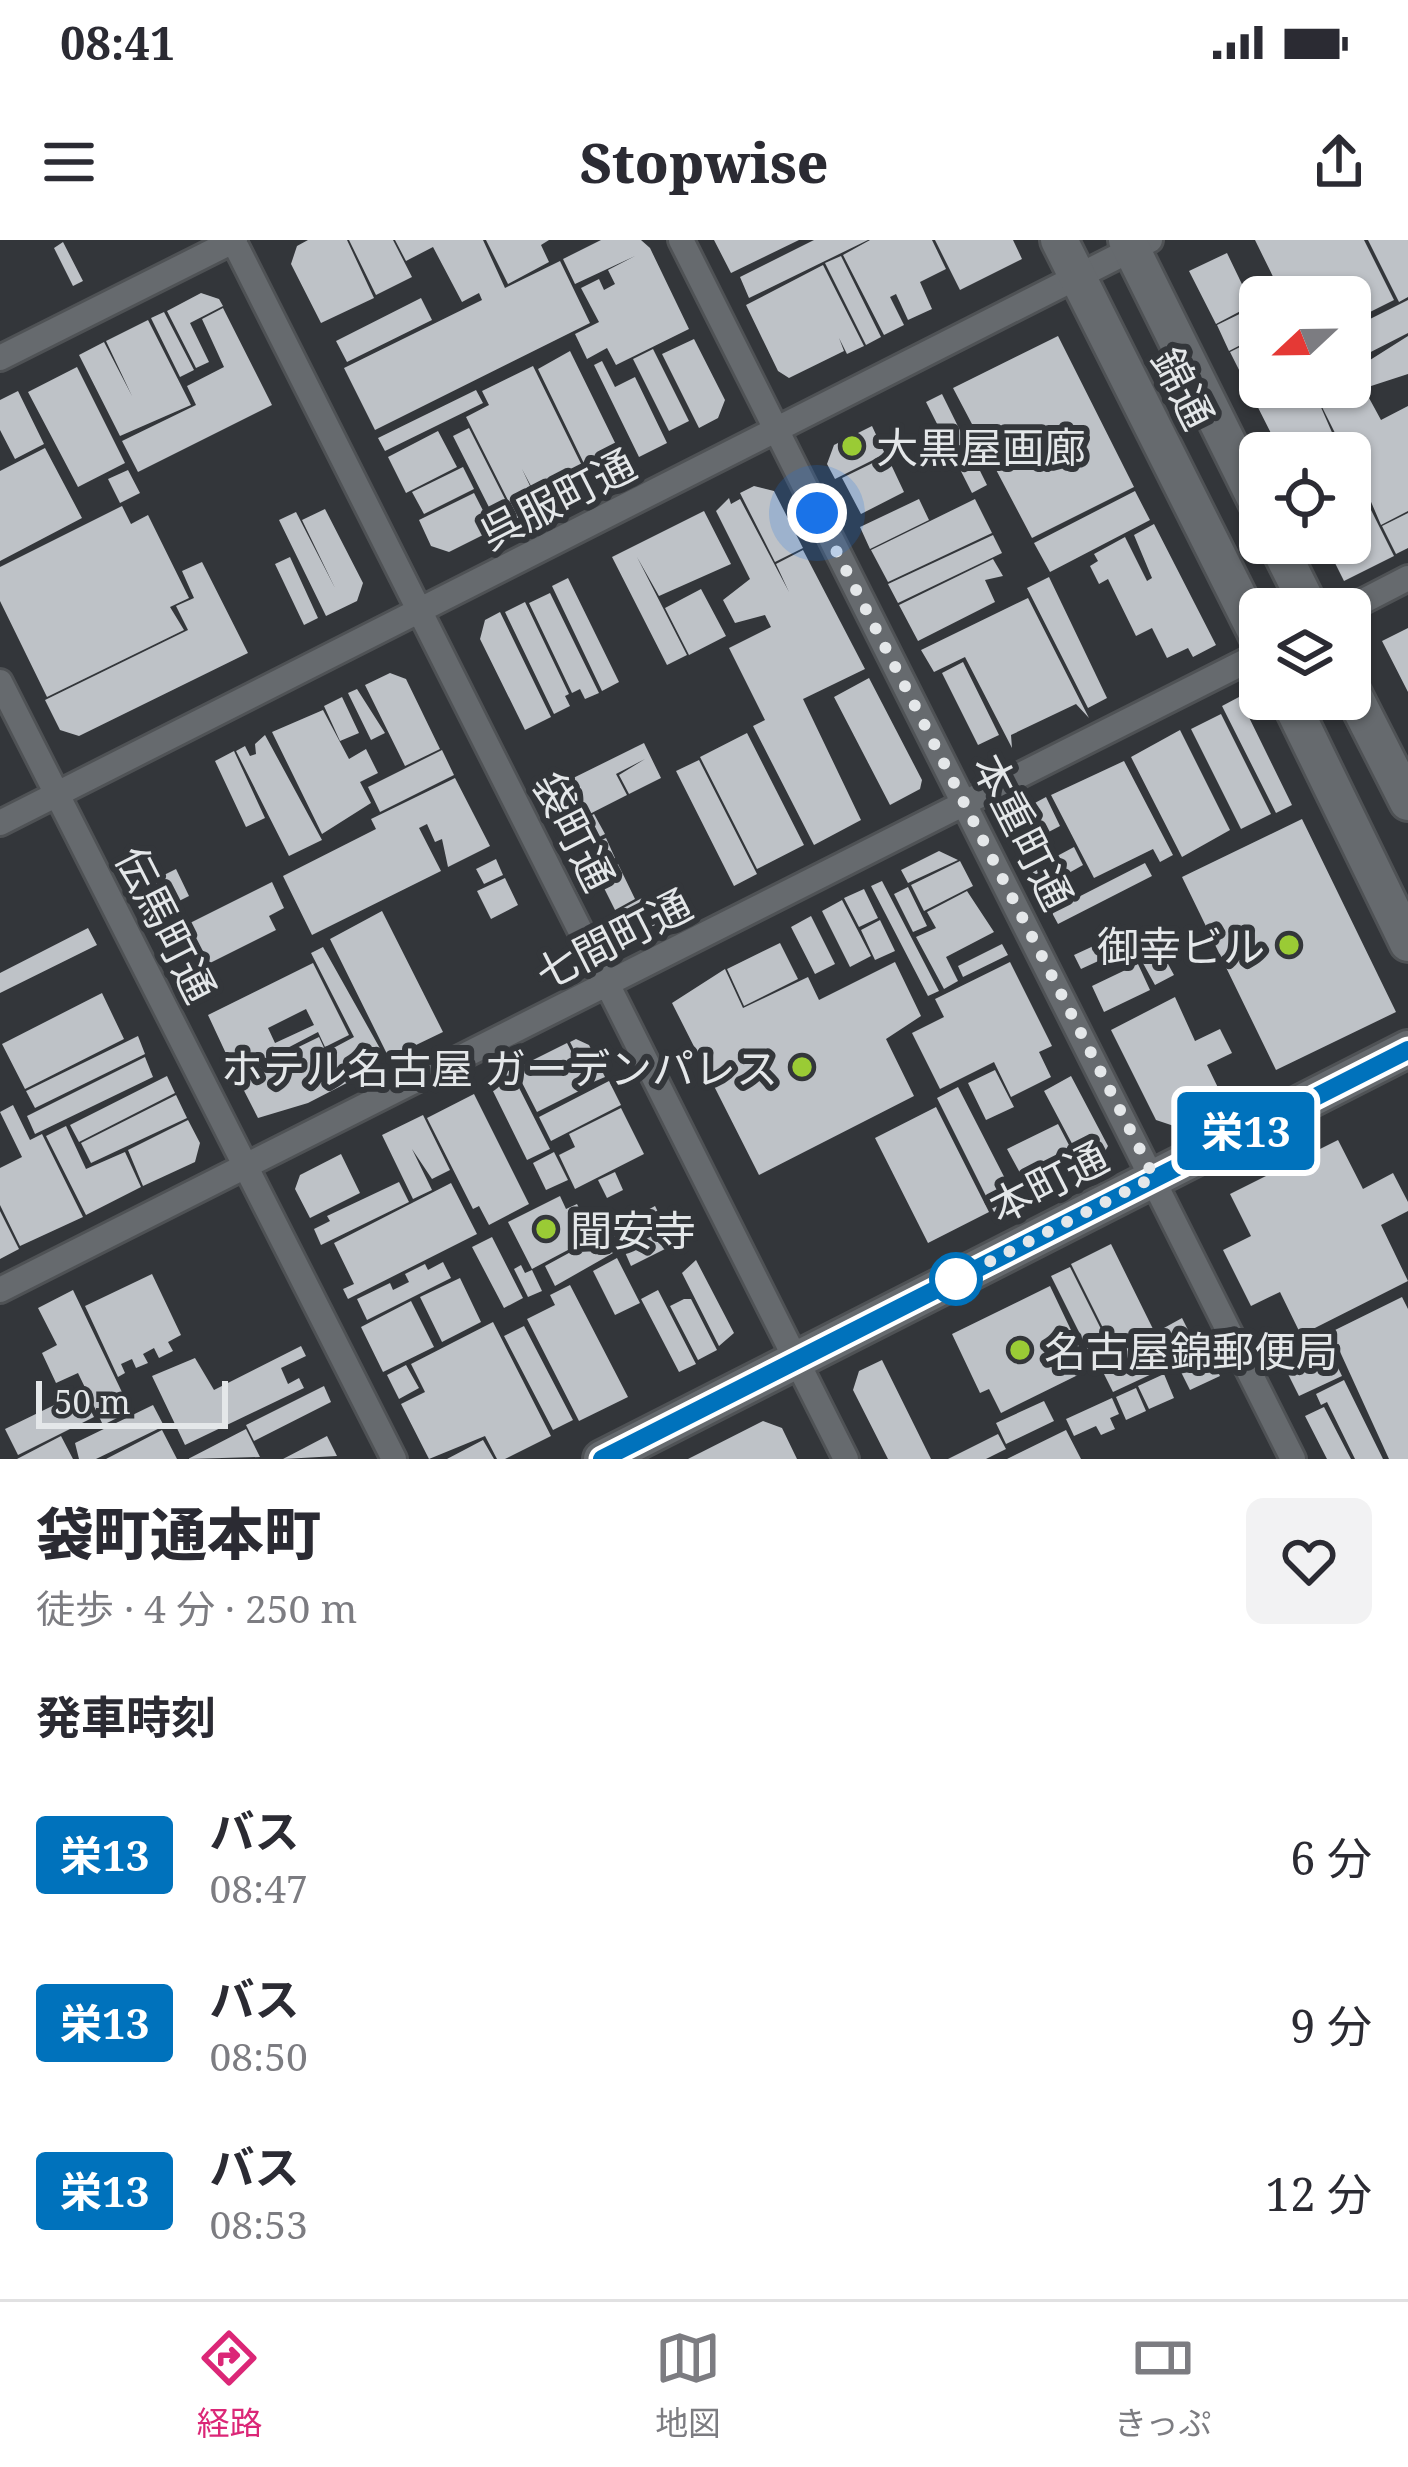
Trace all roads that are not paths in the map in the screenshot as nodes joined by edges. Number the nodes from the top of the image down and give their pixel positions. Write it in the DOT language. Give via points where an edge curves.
graph roads {
  1 [pos="234,240"];
  2 [pos="681,240"];
  3 [pos="1059,240"];
  4 [pos="1136,243"];
  5 [pos="1077,275"];
  6 [pos="0,358"];
  7 [pos="774,430"];
  8 [pos="1239,463"];
  9 [pos="1408,578"];
  10 [pos="1371,597"];
  11 [pos="1239,598"];
  12 [pos="421,613"];
  13 [pos="1239,665"];
  14 [pos="0,682"];
  15 [pos="1299,720"];
  16 [pos="1366,720"];
  17 [pos="57,796"];
  18 [pos="1408,802"];
  19 [pos="968,804"];
  20 [pos="0,823"];
  21 [pos="1408,943"];
  22 [pos="609,983"];
  23 [pos="1408,1049"];
  24 [pos="248,1166"];
  25 [pos="1154,1177"];
  26 [pos="0,1290"];
  27 [pos="798,1361"];
  28 [pos="394,1459"];
  29 [pos="602,1459"];
  30 [pos="846,1459"];
  31 [pos="1293,1459"];
  1 -- 6 [label="street"];
  1 -- 12 [label="street, 袋町通"];
  2 -- 7 [label="street, 本重町通"];
  3 -- 5 [label="street, 錦通"];
  4 -- 5 [label="street, 呉服町通"];
  4 -- 8 [label="street, 錦通"];
  5 -- 7 [label="street, 呉服町通"];
  5 -- 11 [label="street, 錦通"];
  7 -- 12 [label="street, 呉服町通"];
  7 -- 19 [label="street, 本重町通"];
  9 -- 10 [label="street"];
  12 -- 17 [label="street, 呉服町通"];
  12 -- 22 [label="street, 袋町通"];
  13 -- 19 [label="street, 七間町通"];
  14 -- 17 [label="street, 伝馬町通"];
  15 -- 21 [label="street"];
  16 -- 18 [label="street"];
  17 -- 20 [label="street, 呉服町通"];
  17 -- 24 [label="street, 伝馬町通"];
  19 -- 22 [label="street, 七間町通"];
  19 -- 25 [label="street, 本重町通"];
  22 -- 24 [label="street, 七間町通"];
  22 -- 27 [label="street, 袋町通"];
  23 -- 25 [label="street, 本町通"];
  24 -- 26 [label="street, 七間町通"];
  24 -- 28 [label="street, 伝馬町通"];
  25 -- 27 [label="street, 本町通"];
  25 -- 31 [label="street, 本重町通"];
  27 -- 29 [label="street, 本町通"];
  27 -- 30 [label="street, 袋町通"];
}
